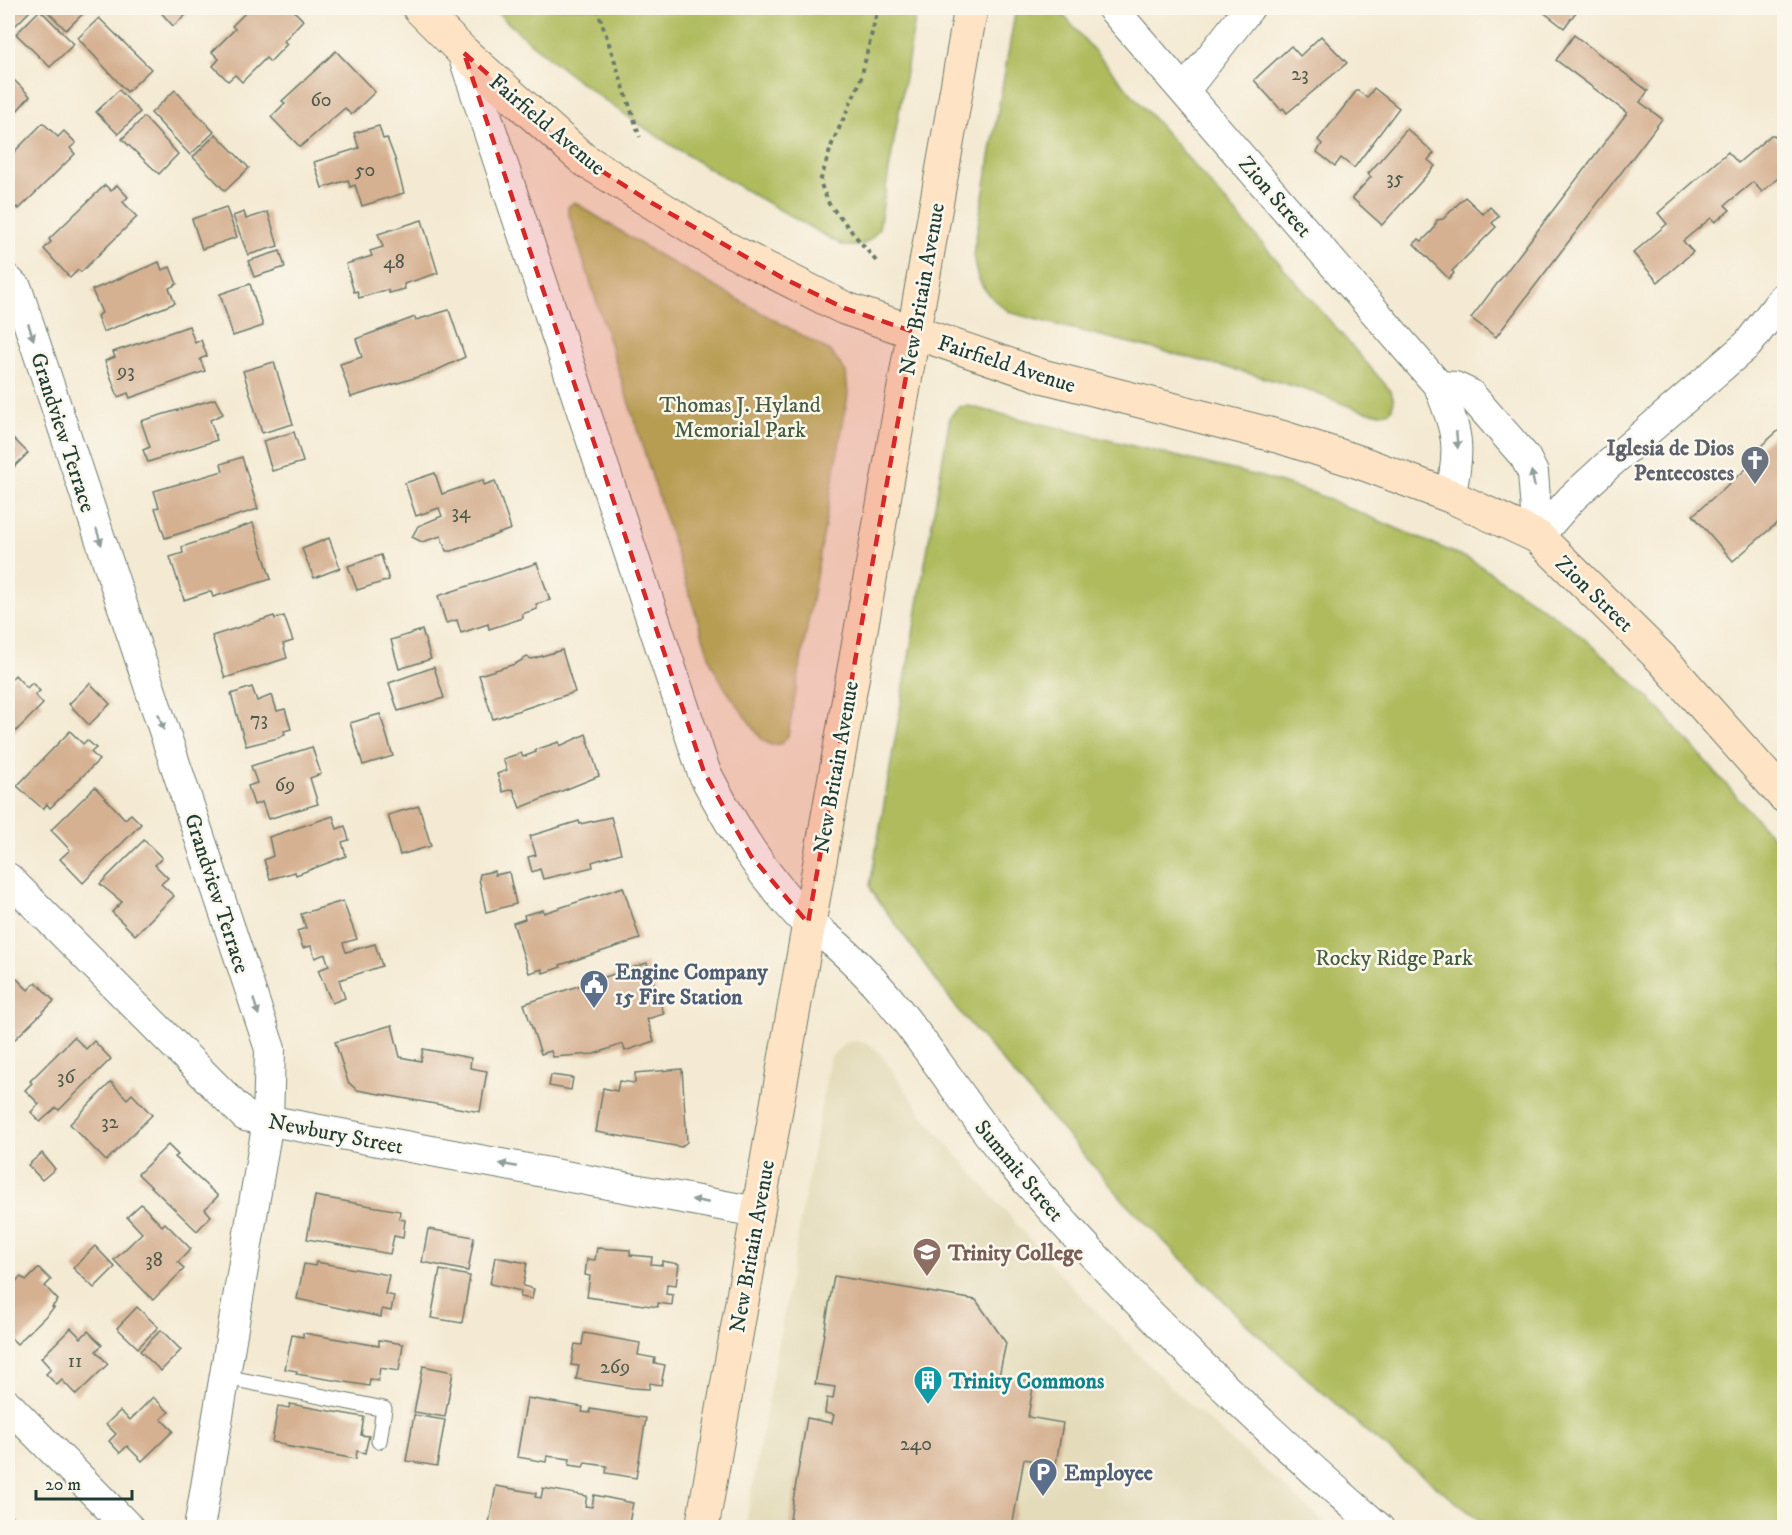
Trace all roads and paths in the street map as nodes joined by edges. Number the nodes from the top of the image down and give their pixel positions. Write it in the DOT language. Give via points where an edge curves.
graph roads {
  1 [pos="419,8"];
  2 [pos="597,8"];
  3 [pos="878,8"];
  4 [pos="971,8"];
  5 [pos="1112,8"];
  6 [pos="1249,8"];
  7 [pos="464,53"];
  8 [pos="1185,90"];
  9 [pos="640,137"];
  10 [pos="876,261"];
  11 [pos="8,280"];
  12 [pos="1785,297"];
  13 [pos="914,332"];
  14 [pos="1438,386"];
  15 [pos="1450,496"];
  16 [pos="1538,537"];
  17 [pos="1785,796"];
  18 [pos="8,878"];
  19 [pos="808,923"];
  20 [pos="268,1121"];
  21 [pos="758,1212"];
  22 [pos="225,1377"];
  23 [pos="8,1406"];
  24 [pos="379,1441"];
  25 [pos="129,1527"];
  26 [pos="199,1527"];
  27 [pos="702,1527"];
  28 [pos="1379,1527"];
  1 -- 7 [label="main road, Fairfield Avenue"];
  2 -- 9 [label="path"];
  3 -- 10 [label="path" via="860,82 820,182 829,204"];
  4 -- 13 [label="main road, New Britain Avenue"];
  5 -- 8 [label="street, Zion Street"];
  6 -- 8 [label="street"];
  7 -- 13 [label="main road, Fairfield Avenue" via="583,159 652,203 781,277 844,308"];
  7 -- 19 [label="street, Fairfield Avenue" via="704,772 751,856 775,889"];
  8 -- 14 [label="street, Zion Street"];
  11 -- 20 [label="street, Grandview Terrace, one-way" via="17,289 270,1049"];
  12 -- 16 [label="street" via="1749,344 1608,465"];
  13 -- 15 [label="main road, Fairfield Avenue" via="1042,376 1281,437"];
  13 -- 19 [label="main road, New Britain Avenue"];
  14 -- 15 [label="street, Zion Street, one-way" via="1457,431 1459,462"];
  16 -- 14 [label="street, Zion Street, one-way" via="1533,473 1525,457 1470,394 1455,387"];
  15 -- 16 [label="main road, Fairfield Avenue"];
  16 -- 17 [label="main road, Zion Street" via="1663,660"];
  18 -- 20 [label="street, Newbury Street" via="245,1116"];
  19 -- 21 [label="main road, New Britain Avenue"];
  19 -- 28 [label="street, Summit Street" via="830,939 893,1005 1017,1169 1122,1284 1290,1451"];
  21 -- 20 [label="street, Newbury Street, one-way"];
  20 -- 22 [label="street, Grandview Terrace"];
  21 -- 27 [label="main road, New Britain Avenue"];
  22 -- 24 [label="lane" via="384,1409"];
  22 -- 26 [label="street, Grandview Terrace"];
  23 -- 25 [label="street"];
}
